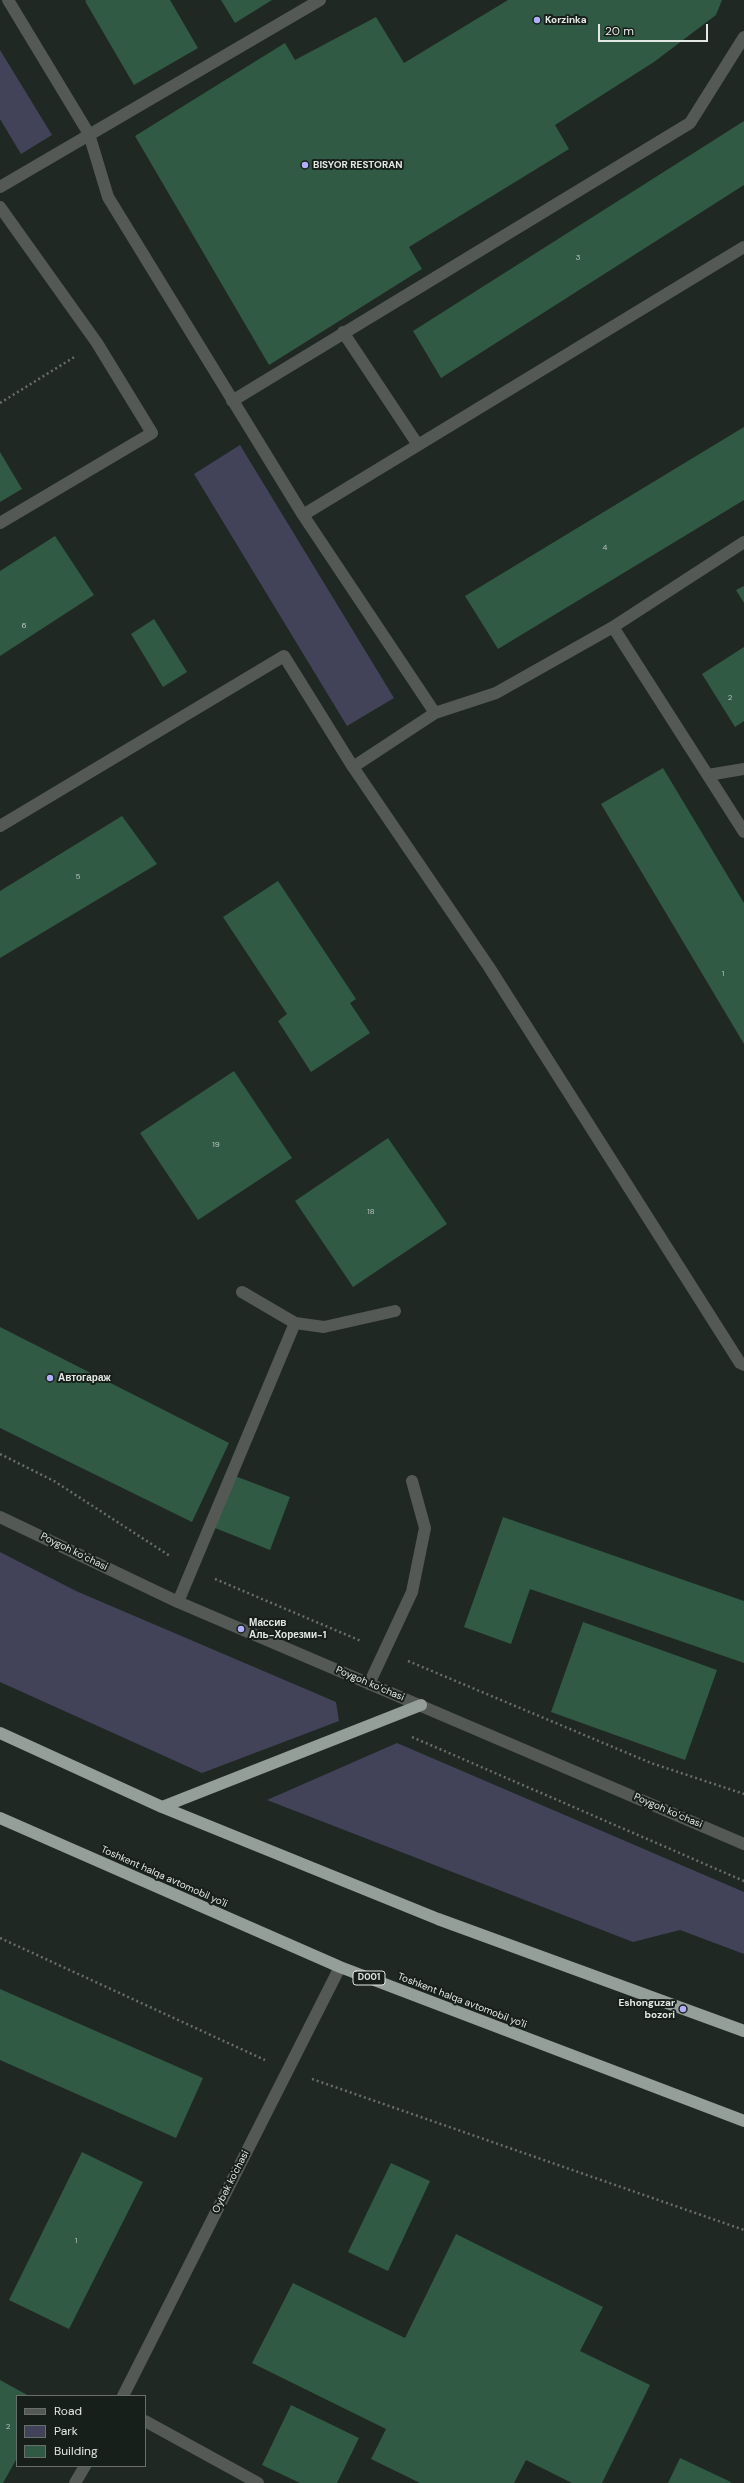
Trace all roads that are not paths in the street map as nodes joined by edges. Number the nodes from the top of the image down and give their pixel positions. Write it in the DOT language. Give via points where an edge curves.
graph roads {
  1 [pos="8,0"];
  2 [pos="320,0"];
  3 [pos="744,37"];
  4 [pos="89,134"];
  5 [pos="0,187"];
  6 [pos="0,207"];
  7 [pos="744,247"];
  8 [pos="343,332"];
  9 [pos="232,401"];
  10 [pos="418,445"];
  11 [pos="303,515"];
  12 [pos="0,523"];
  13 [pos="744,542"];
  14 [pos="614,626"];
  15 [pos="435,713"];
  16 [pos="353,767"];
  17 [pos="744,770"];
  18 [pos="708,775"];
  19 [pos="0,826"];
  20 [pos="744,832"];
  21 [pos="242,1292"];
  22 [pos="395,1311"];
  23 [pos="295,1324"];
  24 [pos="744,1365"];
  25 [pos="412,1481"];
  26 [pos="0,1516"];
  27 [pos="178,1602"];
  28 [pos="369,1684"];
  29 [pos="421,1706"];
  30 [pos="0,1733"];
  31 [pos="162,1807"];
  32 [pos="0,1818"];
  33 [pos="744,1844"];
  34 [pos="340,1967"];
  35 [pos="744,2030"];
  36 [pos="744,2121"];
  37 [pos="124,2395"];
  38 [pos="146,2422"];
  39 [pos="84,2467"];
  40 [pos="76,2483"];
  41 [pos="258,2483"];
  1 -- 4 [label="street"];
  2 -- 4 [label="street"];
  3 -- 8 [label="street" via="690,123"];
  4 -- 5 [label="street"];
  4 -- 9 [label="street" via="108,197"];
  6 -- 12 [label="street" via="97,343 152,433"];
  7 -- 10 [label="street"];
  8 -- 9 [label="street"];
  8 -- 10 [label="street"];
  9 -- 11 [label="street"];
  10 -- 11 [label="street"];
  11 -- 15 [label="street"];
  13 -- 14 [label="street"];
  14 -- 15 [label="street" via="496,693"];
  14 -- 18 [label="street"];
  15 -- 16 [label="street"];
  16 -- 19 [label="street" via="284,656"];
  16 -- 24 [label="street" via="489,968 740,1363"];
  17 -- 18 [label="street"];
  18 -- 20 [label="street"];
  21 -- 23 [label="street"];
  22 -- 23 [label="street" via="324,1327"];
  23 -- 27 [label="street"];
  25 -- 28 [label="street" via="425,1528 412,1592"];
  26 -- 27 [label="street, Poygoh koʻchasi"];
  27 -- 28 [label="street, Poygoh koʻchasi"];
  28 -- 29 [label="street, Poygoh koʻchasi"];
  29 -- 31 [label="highway"];
  29 -- 33 [label="street, Poygoh koʻchasi"];
  30 -- 31 [label="highway"];
  31 -- 35 [label="highway" via="438,1919"];
  32 -- 34 [label="highway, Toshkent halqa avtomobil yo'li / D001"];
  34 -- 36 [label="highway, Toshkent halqa avtomobil yo'li / D001"];
  34 -- 37 [label="street, Oybek ko'chasi"];
  38 -- 41 [label="street"];
  39 -- 40 [label="street"];
}
